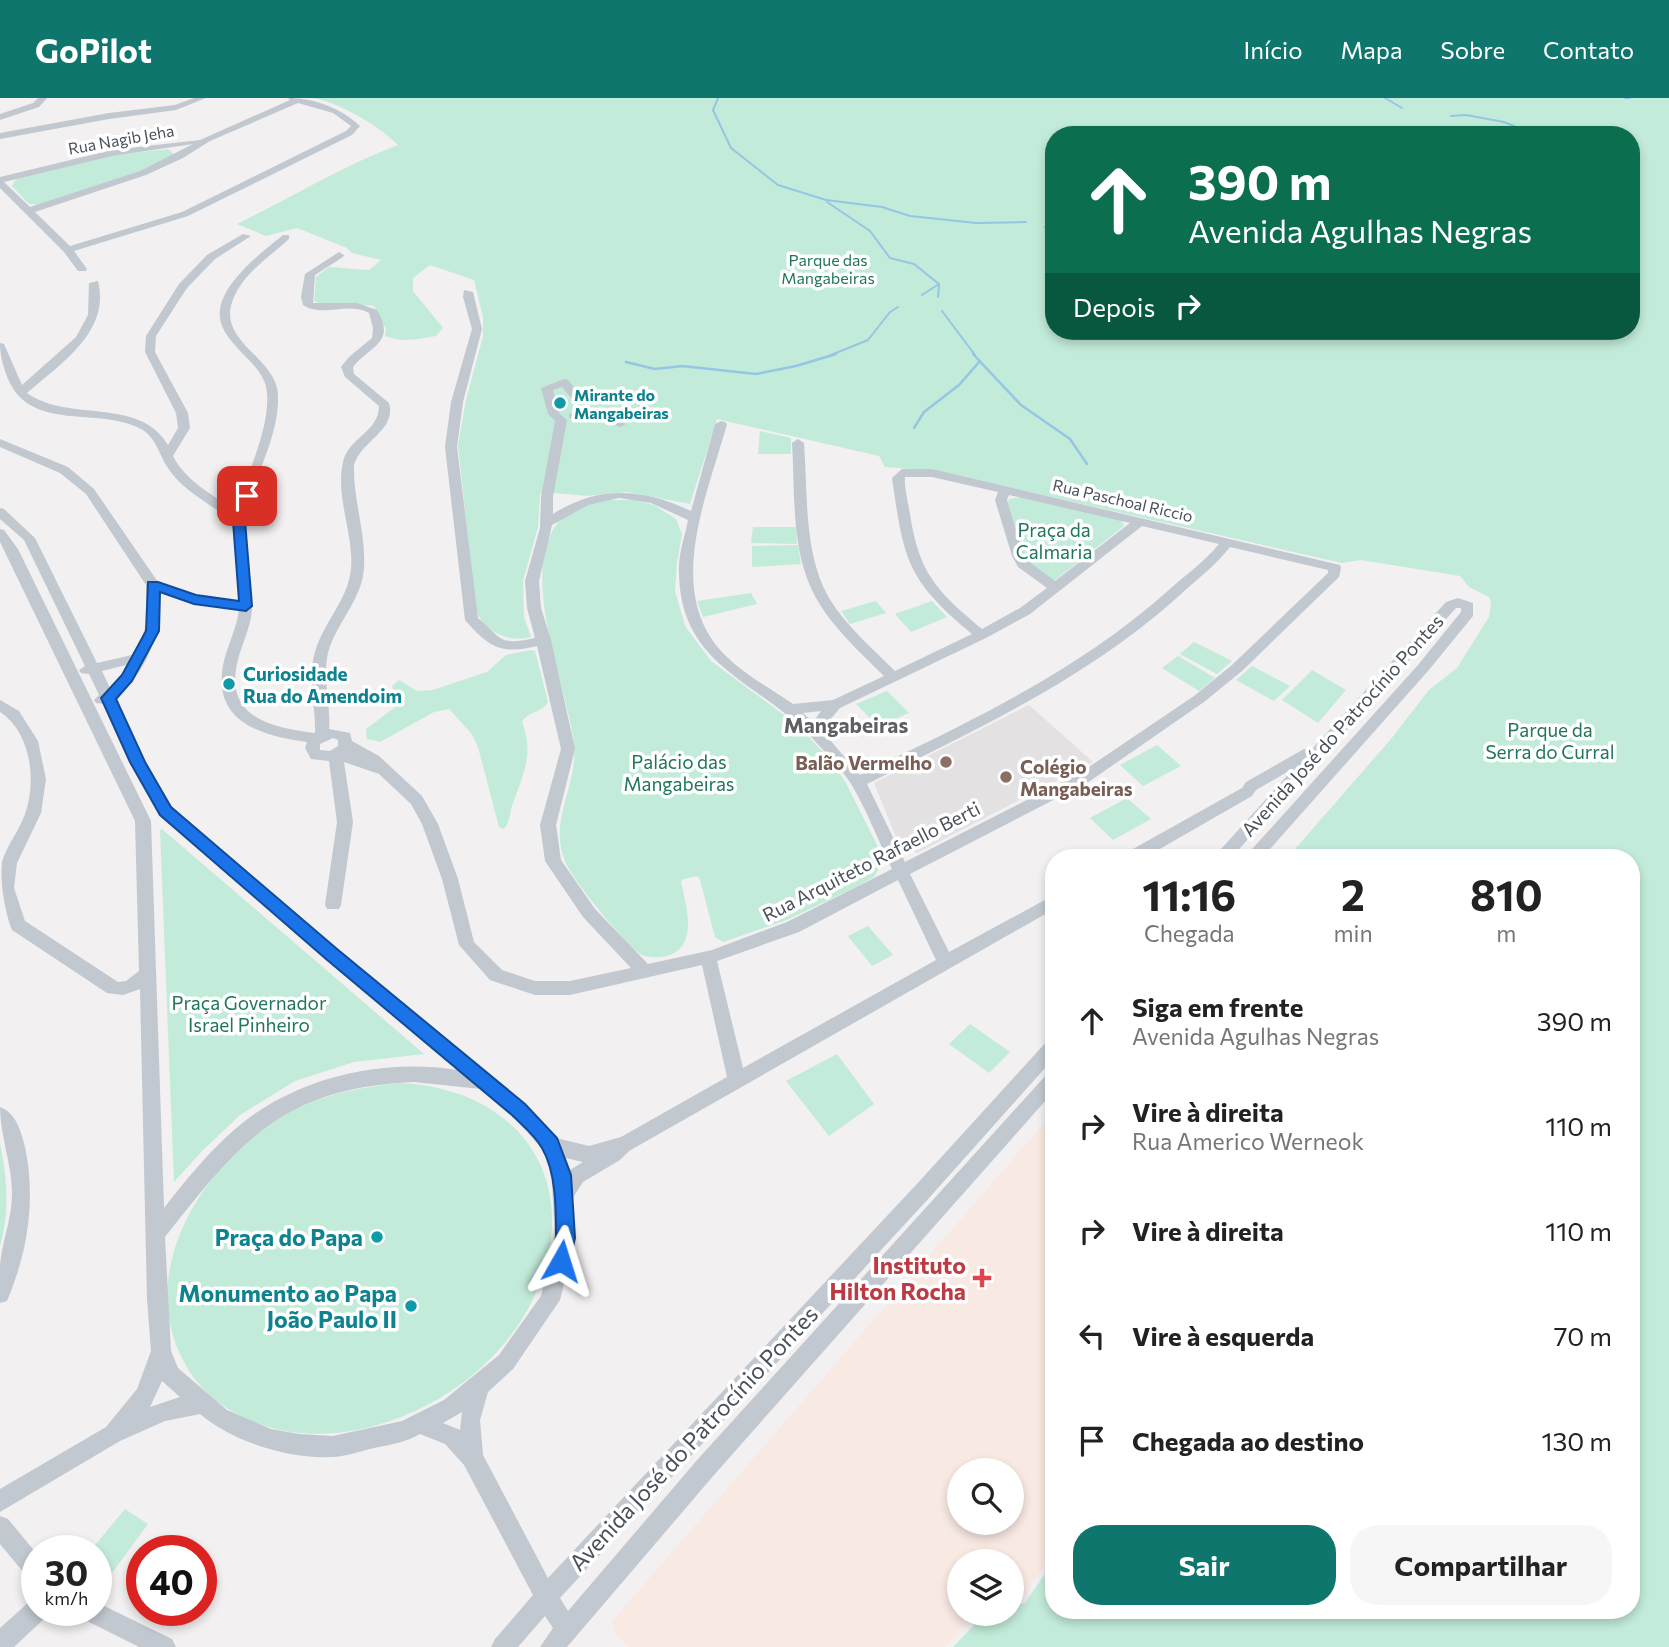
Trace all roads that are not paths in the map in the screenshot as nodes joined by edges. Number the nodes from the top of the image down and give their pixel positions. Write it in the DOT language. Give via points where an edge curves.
graph roads {
  1 [pos="32,98"];
  2 [pos="43,98"];
  3 [pos="202,98"];
  4 [pos="294,99"];
  5 [pos="5,115"];
  6 [pos="0,136"];
  7 [pos="207,139"];
  8 [pos="173,146"];
  9 [pos="180,156"];
  10 [pos="0,182"];
  11 [pos="27,211"];
  12 [pos="246,236"];
  13 [pos="286,237"];
  14 [pos="68,250"];
  15 [pos="339,255"];
  16 [pos="82,269"];
  17 [pos="94,283"];
  18 [pos="468,292"];
  19 [pos="0,346"];
  20 [pos="20,393"];
  21 [pos="581,413"];
  22 [pos="561,420"];
  23 [pos="621,424"];
  24 [pos="720,424"];
  25 [pos="0,443"];
  26 [pos="798,443"];
  27 [pos="167,457"];
  28 [pos="1004,491"];
  29 [pos="0,512"];
  30 [pos="695,518"];
  31 [pos="239,521"];
  32 [pos="1141,521"];
  33 [pos="546,524"];
  34 [pos="0,533"];
  35 [pos="1228,541"];
  36 [pos="1335,568"];
  37 [pos="153,585"];
  38 [pos="1056,588"];
  39 [pos="246,606"];
  40 [pos="981,635"];
  41 [pos="544,640"];
  42 [pos="141,657"];
  43 [pos="118,664"];
  44 [pos="93,668"];
  45 [pos="71,676"];
  46 [pos="127,678"];
  47 [pos="894,678"];
  48 [pos="108,698"];
  49 [pos="0,705"];
  50 [pos="835,705"];
  51 [pos="86,706"];
  52 [pos="790,709"];
  53 [pos="817,734"];
  54 [pos="1324,744"];
  55 [pos="328,746"];
  56 [pos="858,782"];
  57 [pos="1247,792"];
  58 [pos="1272,800"];
  59 [pos="165,811"];
  60 [pos="143,821"];
  61 [pos="1146,849"];
  62 [pos="1229,849"];
  63 [pos="1260,849"];
  64 [pos="900,872"];
  65 [pos="333,905"];
  66 [pos="1045,906"];
  67 [pos="708,957"];
  68 [pos="945,961"];
  69 [pos="644,971"];
  70 [pos="148,973"];
  71 [pos="1045,1055"];
  72 [pos="485,1081"];
  73 [pos="737,1081"];
  74 [pos="1045,1088"];
  75 [pos="0,1115"];
  76 [pos="550,1144"];
  77 [pos="623,1145"];
  78 [pos="564,1195"];
  79 [pos="155,1234"];
  80 [pos="0,1294"];
  81 [pos="161,1351"];
  82 [pos="480,1385"];
  83 [pos="202,1403"];
  84 [pos="421,1424"];
  85 [pos="113,1434"];
  86 [pos="472,1457"];
  87 [pos="0,1501"];
  88 [pos="0,1527"];
  89 [pos="21,1552"];
  90 [pos="546,1597"];
  91 [pos="112,1621"];
  92 [pos="21,1625"];
  93 [pos="560,1638"];
  94 [pos="0,1644"];
  95 [pos="164,1647"];
  96 [pos="503,1647"];
  1 -- 5 [label="street"];
  2 -- 5 [label="street" via="36,105"];
  3 -- 6 [label="street" via="176,107"];
  4 -- 7 [label="street, Rua Nagib Jeha"];
  4 -- 14 [label="street" via="336,111 356,126 200,208"];
  7 -- 8 [label="street, Rua Nagib Jeha"];
  7 -- 9 [label="street, Rua Nagib Jeha"];
  8 -- 9 [label="street"];
  8 -- 10 [label="street, Rua Nagib Jeha" via="112,153"];
  9 -- 11 [label="street, Rua Nagib Jeha" via="104,188"];
  10 -- 11 [label="street"];
  11 -- 14 [label="street"];
  12 -- 27 [label="street" via="211,257 183,286 151,336 150,352 182,413 184,428"];
  13 -- 31 [label="street" via="233,289 224,317 226,327 249,352 273,391 270,421"];
  14 -- 16 [label="street"];
  15 -- 55 [label="street" via="310,274 308,305 373,312 379,330 376,340 347,367 349,376 385,405 387,414 384,424 361,442 348,464 357,562 354,584 324,643 318,671"];
  17 -- 20 [label="street" via="93,315 81,339"];
  18 -- 41 [label="street" via="477,329 457,402 451,447 472,620 499,643"];
  19 -- 20 [label="street"];
  20 -- 27 [label="street" via="53,409 130,420 159,437"];
  21 -- 22 [label="street"];
  21 -- 22 [label="street" via="584,406 564,383 547,388 554,414"];
  21 -- 23 [label="street" via="614,418"];
  22 -- 33 [label="street"];
  24 -- 30 [label="street"];
  25 -- 37 [label="street" via="64,470 90,492"];
  26 -- 47 [label="street" via="807,552 817,586 835,616"];
  27 -- 31 [label="street" via="179,476"];
  28 -- 32 [label="street, Rua Paschoal Riccio"];
  28 -- 38 [label="street" via="1001,500 1017,556"];
  28 -- 40 [label="street, Rua Paschoal Riccio" via="932,473 902,473 898,478 914,562 935,595"];
  29 -- 44 [label="street" via="29,538"];
  30 -- 33 [label="street" via="658,500 619,495 585,500"];
  30 -- 52 [label="street" via="685,589 699,631 722,661"];
  31 -- 39 [label="street, Rua Arquiteto Rafaello Berti"];
  32 -- 35 [label="street, Rua Paschoal Riccio"];
  32 -- 38 [label="street"];
  33 -- 41 [label="street" via="532,581"];
  34 -- 45 [label="street" via="12,549"];
  35 -- 36 [label="street, Rua Paschoal Riccio"];
  35 -- 56 [label="street" via="1116,642 1084,663 1007,708"];
  36 -- 64 [label="street, Rua Arquiteto Rafaello Berti" via="1237,668 1144,739 1085,777"];
  37 -- 39 [label="street" via="194,600"];
  37 -- 42 [label="street" via="152,631"];
  38 -- 40 [label="street" via="1026,611"];
  39 -- 55 [label="street, Rua Arquiteto Rafaello Berti" via="227,691 237,711 251,723 295,743"];
  40 -- 47 [label="street"];
  41 -- 69 [label="street" via="568,749 548,825 553,861 589,913"];
  42 -- 43 [label="street"];
  42 -- 46 [label="street"];
  43 -- 44 [label="street"];
  43 -- 46 [label="street"];
  44 -- 45 [label="street"];
  44 -- 48 [label="street"];
  45 -- 51 [label="street"];
  46 -- 48 [label="street"];
  47 -- 50 [label="street"];
  48 -- 51 [label="street"];
  48 -- 59 [label="street"];
  49 -- 70 [label="street" via="14,714 33,745 39,779 33,813 9,863 6,888 18,925 113,988 131,987"];
  50 -- 52 [label="street"];
  50 -- 53 [label="street" via="821,720"];
  51 -- 60 [label="street"];
  52 -- 53 [label="street"];
  53 -- 56 [label="street"];
  54 -- 57 [label="street"];
  54 -- 58 [label="street, Avenida José do Patrocínio Pontes"];
  54 -- 63 [label="street, Avenida José do Patrocínio Pontes" via="1451,605 1468,606 1468,613 1423,668"];
  55 -- 65 [label="street" via="345,822"];
  55 -- 69 [label="street, Rua Arquiteto Rafaello Berti" via="390,774 417,800 450,880 467,945 496,975 535,988 570,988"];
  56 -- 64 [label="street"];
  57 -- 58 [label="street" via="1265,789"];
  57 -- 61 [label="street"];
  58 -- 62 [label="street, Avenida José do Patrocínio Pontes"];
  59 -- 60 [label="street"];
  59 -- 72 [label="street"];
  60 -- 70 [label="street"];
  64 -- 67 [label="street, Rua Arquiteto Rafaello Berti" via="793,927"];
  64 -- 68 [label="street"];
  66 -- 68 [label="street"];
  67 -- 69 [label="street, Rua Arquiteto Rafaello Berti"];
  67 -- 73 [label="street"];
  68 -- 73 [label="street"];
  70 -- 79 [label="street"];
  71 -- 90 [label="street, Avenida José do Patrocínio Pontes"];
  72 -- 76 [label="street"];
  72 -- 79 [label="street" via="425,1072 368,1076 331,1084 290,1102 234,1142"];
  73 -- 77 [label="street"];
  74 -- 93 [label="street, Avenida José do Patrocínio Pontes"];
  75 -- 80 [label="street" via="12,1127 24,1201"];
  76 -- 77 [label="street" via="581,1154"];
  76 -- 78 [label="street" via="560,1166"];
  77 -- 78 [label="street" via="576,1176"];
  78 -- 82 [label="street" via="565,1238 550,1300 506,1362"];
  79 -- 81 [label="street"];
  81 -- 83 [label="street" via="170,1375"];
  81 -- 85 [label="street" via="145,1400"];
  82 -- 84 [label="street"];
  82 -- 86 [label="street" via="470,1420"];
  83 -- 84 [label="street" via="241,1428 299,1445 344,1445"];
  83 -- 85 [label="street" via="164,1411"];
  84 -- 86 [label="street" via="452,1437"];
  85 -- 87 [label="street"];
  86 -- 90 [label="street"];
  88 -- 89 [label="street"];
  90 -- 93 [label="street"];
  90 -- 96 [label="street, Avenida José do Patrocínio Pontes"];
  91 -- 95 [label="street"];
  92 -- 94 [label="street"];
}
